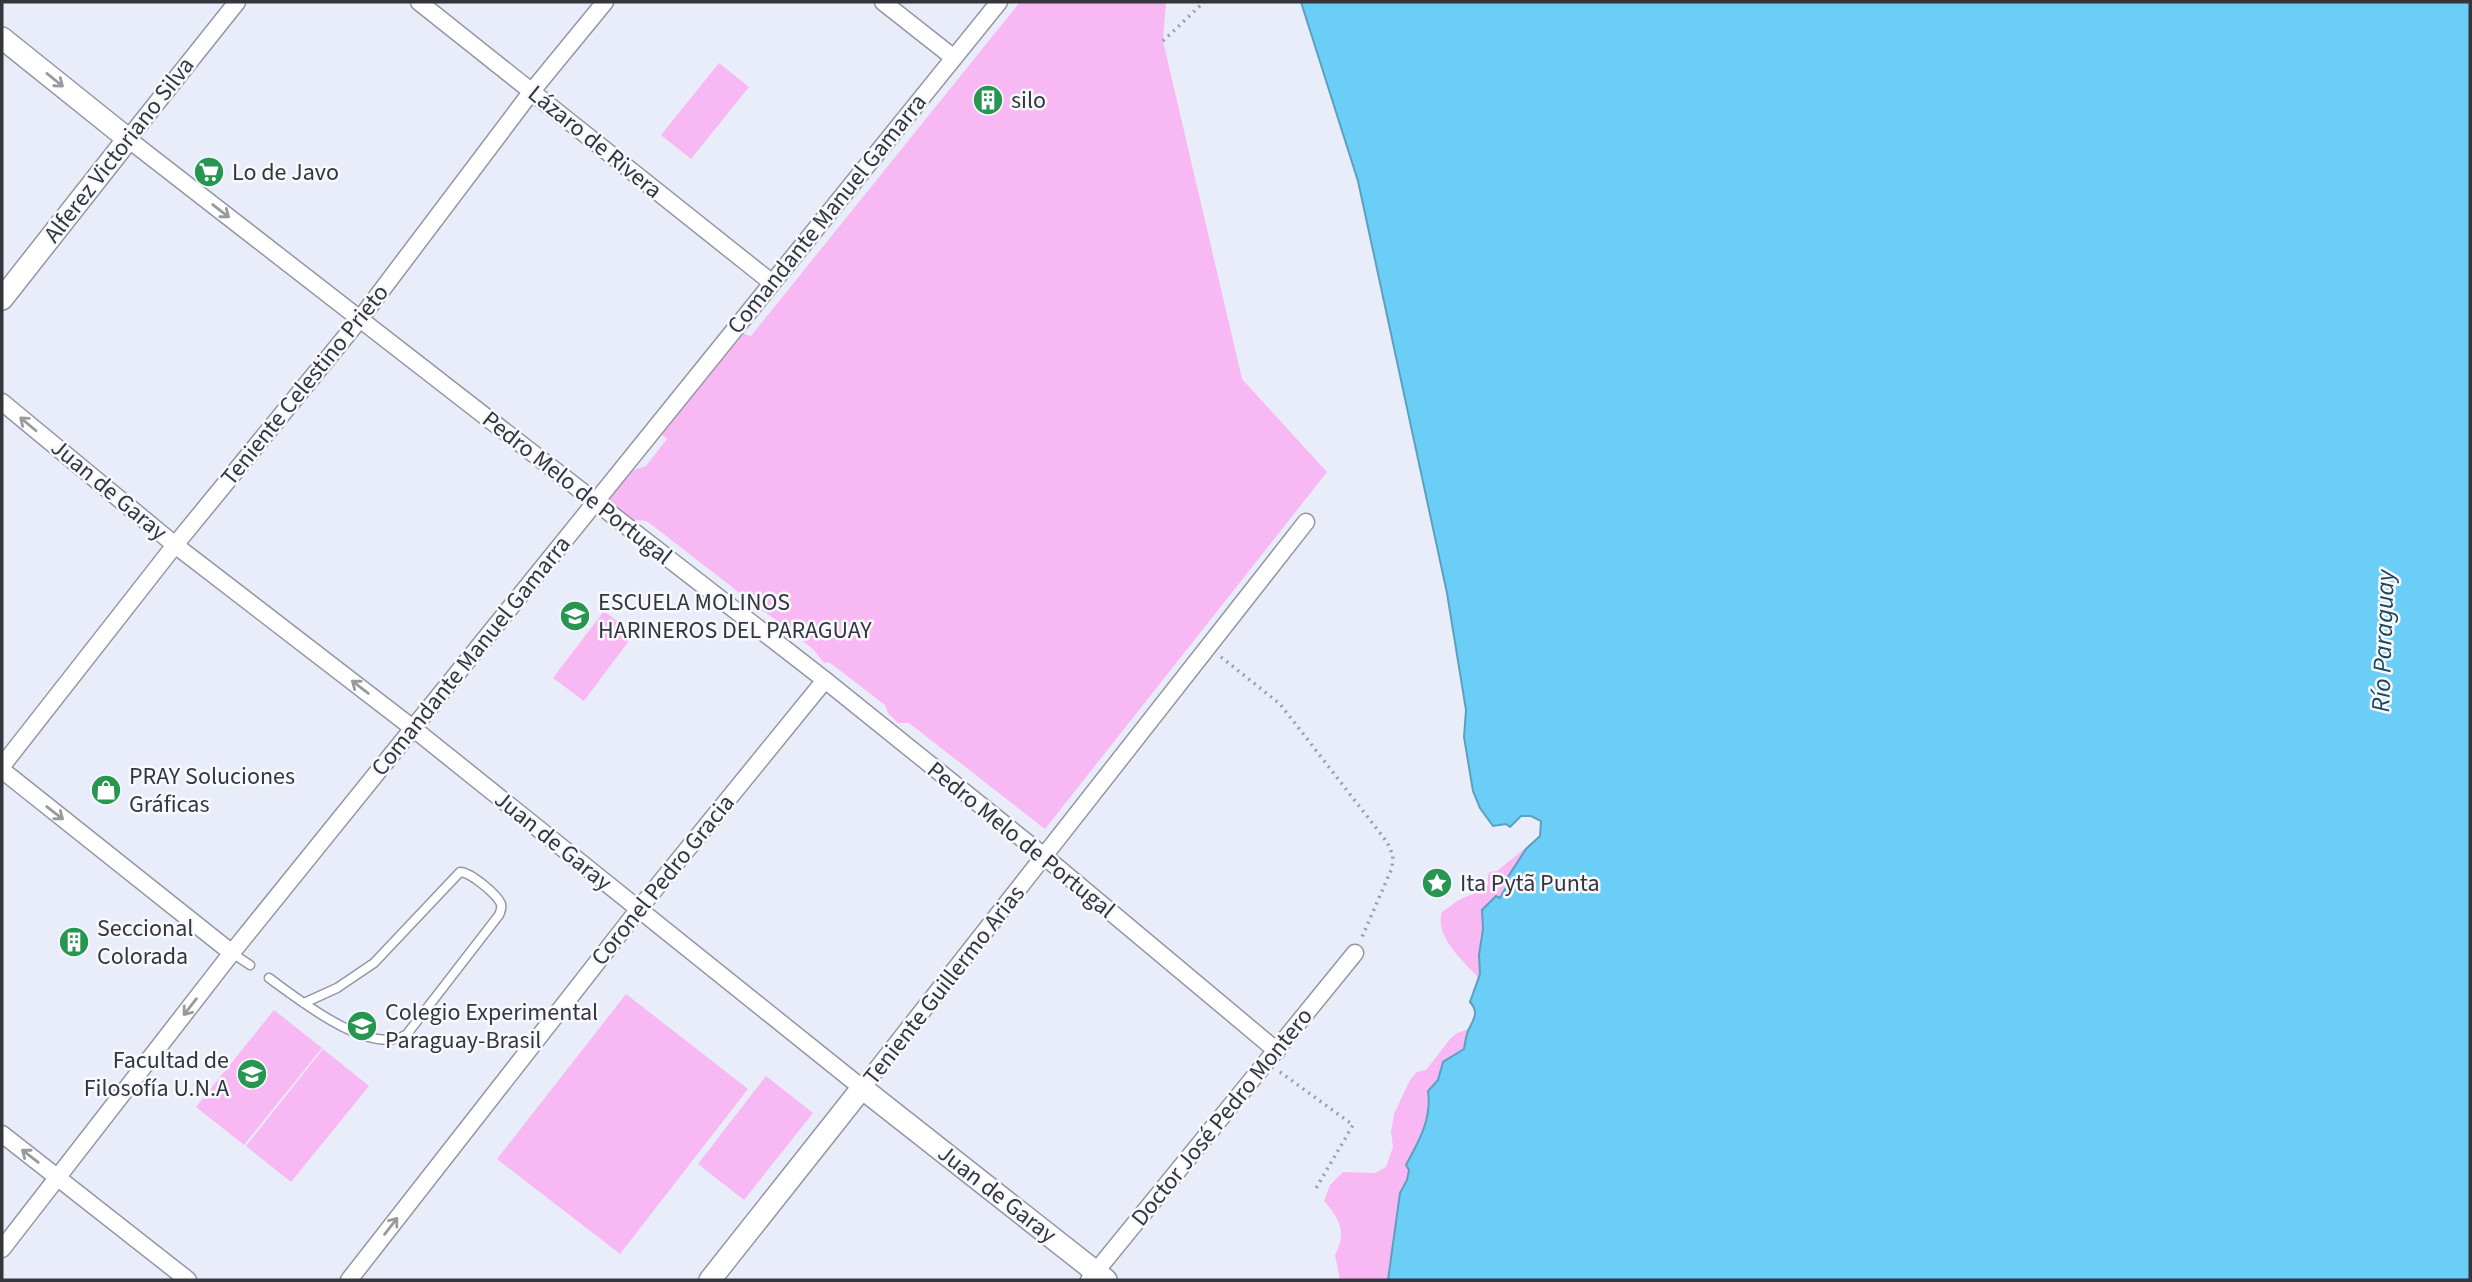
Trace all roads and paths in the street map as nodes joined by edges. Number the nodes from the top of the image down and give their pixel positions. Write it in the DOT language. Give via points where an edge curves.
graph roads {
  1 [pos="237,2"];
  2 [pos="419,2"];
  3 [pos="606,2"];
  4 [pos="883,2"];
  5 [pos="999,2"];
  6 [pos="1204,2"];
  7 [pos="2,38"];
  8 [pos="1163,41"];
  9 [pos="954,58"];
  10 [pos="532,92"];
  11 [pos="128,139"];
  12 [pos="771,282"];
  13 [pos="2,299"];
  14 [pos="360,318"];
  15 [pos="2,402"];
  16 [pos="593,502"];
  17 [pos="1306,522"];
  18 [pos="175,545"];
  19 [pos="1209,647"];
  20 [pos="825,680"];
  21 [pos="414,729"];
  22 [pos="2,768"];
  23 [pos="1045,857"];
  24 [pos="638,910"];
  25 [pos="232,953"];
  26 [pos="1355,953"];
  27 [pos="250,965"];
  28 [pos="269,978"];
  29 [pos="304,1003"];
  30 [pos="1272,1057"];
  31 [pos="862,1088"];
  32 [pos="2,1134"];
  33 [pos="58,1178"];
  34 [pos="1315,1190"];
  35 [pos="2,1249"];
  36 [pos="1097,1278"];
  37 [pos="188,1280"];
  38 [pos="349,1280"];
  39 [pos="710,1280"];
  1 -- 11 [label="street, Alferez Victoriano Silva"];
  2 -- 10 [label="street, Lázaro de Rivera"];
  3 -- 10 [label="street, Teniente Celestino Prieto"];
  4 -- 9 [label="street"];
  5 -- 9 [label="street, Comandante Manuel Gamarra"];
  6 -- 8 [label="path"];
  7 -- 11 [label="street, Pedro Melo de Portugal, one-way"];
  9 -- 12 [label="street, Comandante Manuel Gamarra"];
  10 -- 12 [label="street, Lázaro de Rivera"];
  10 -- 14 [label="street, Teniente Celestino Prieto"];
  11 -- 13 [label="street, Alferez Victoriano Silva"];
  11 -- 14 [label="street, Pedro Melo de Portugal, one-way"];
  12 -- 16 [label="street, Comandante Manuel Gamarra"];
  14 -- 16 [label="street, Pedro Melo de Portugal"];
  14 -- 18 [label="street, Teniente Celestino Prieto"];
  18 -- 15 [label="street, Juan de Garay, one-way"];
  16 -- 20 [label="street, Pedro Melo de Portugal"];
  16 -- 21 [label="street, Comandante Manuel Gamarra"];
  17 -- 19 [label="street, Teniente Guillermo Arias"];
  21 -- 18 [label="street, Juan de Garay, one-way"];
  18 -- 22 [label="street, Teniente Celestino Prieto"];
  19 -- 23 [label="street, Teniente Guillermo Arias"];
  19 -- 26 [label="path" via="1280,704 1387,842 1392,868"];
  20 -- 23 [label="street, Pedro Melo de Portugal"];
  20 -- 24 [label="street, Coronel Pedro Gracia"];
  21 -- 24 [label="street, Juan de Garay"];
  21 -- 25 [label="street, Comandante Manuel Gamarra"];
  22 -- 25 [label="street, one-way"];
  23 -- 30 [label="street, Pedro Melo de Portugal"];
  23 -- 31 [label="street, Teniente Guillermo Arias"];
  24 -- 31 [label="street, Juan de Garay"];
  38 -- 24 [label="street, Coronel Pedro Gracia, one-way"];
  25 -- 27 [label="lane"];
  25 -- 33 [label="street, Comandante Manuel Gamarra, one-way"];
  26 -- 30 [label="street, Doctor José Pedro Montero"];
  28 -- 29 [label="lane"];
  29 -- 29 [label="lane" via="346,1029 379,1041 402,1038 499,915 499,900 471,874 460,872 374,962 337,988"];
  30 -- 34 [label="path" via="1353,1125"];
  30 -- 36 [label="street, Doctor José Pedro Montero"];
  31 -- 36 [label="street, Juan de Garay"];
  31 -- 39 [label="street, Teniente Guillermo Arias"];
  33 -- 32 [label="street, one-way"];
  33 -- 35 [label="street, Comandante Manuel Gamarra"];
  33 -- 37 [label="street"];
}
